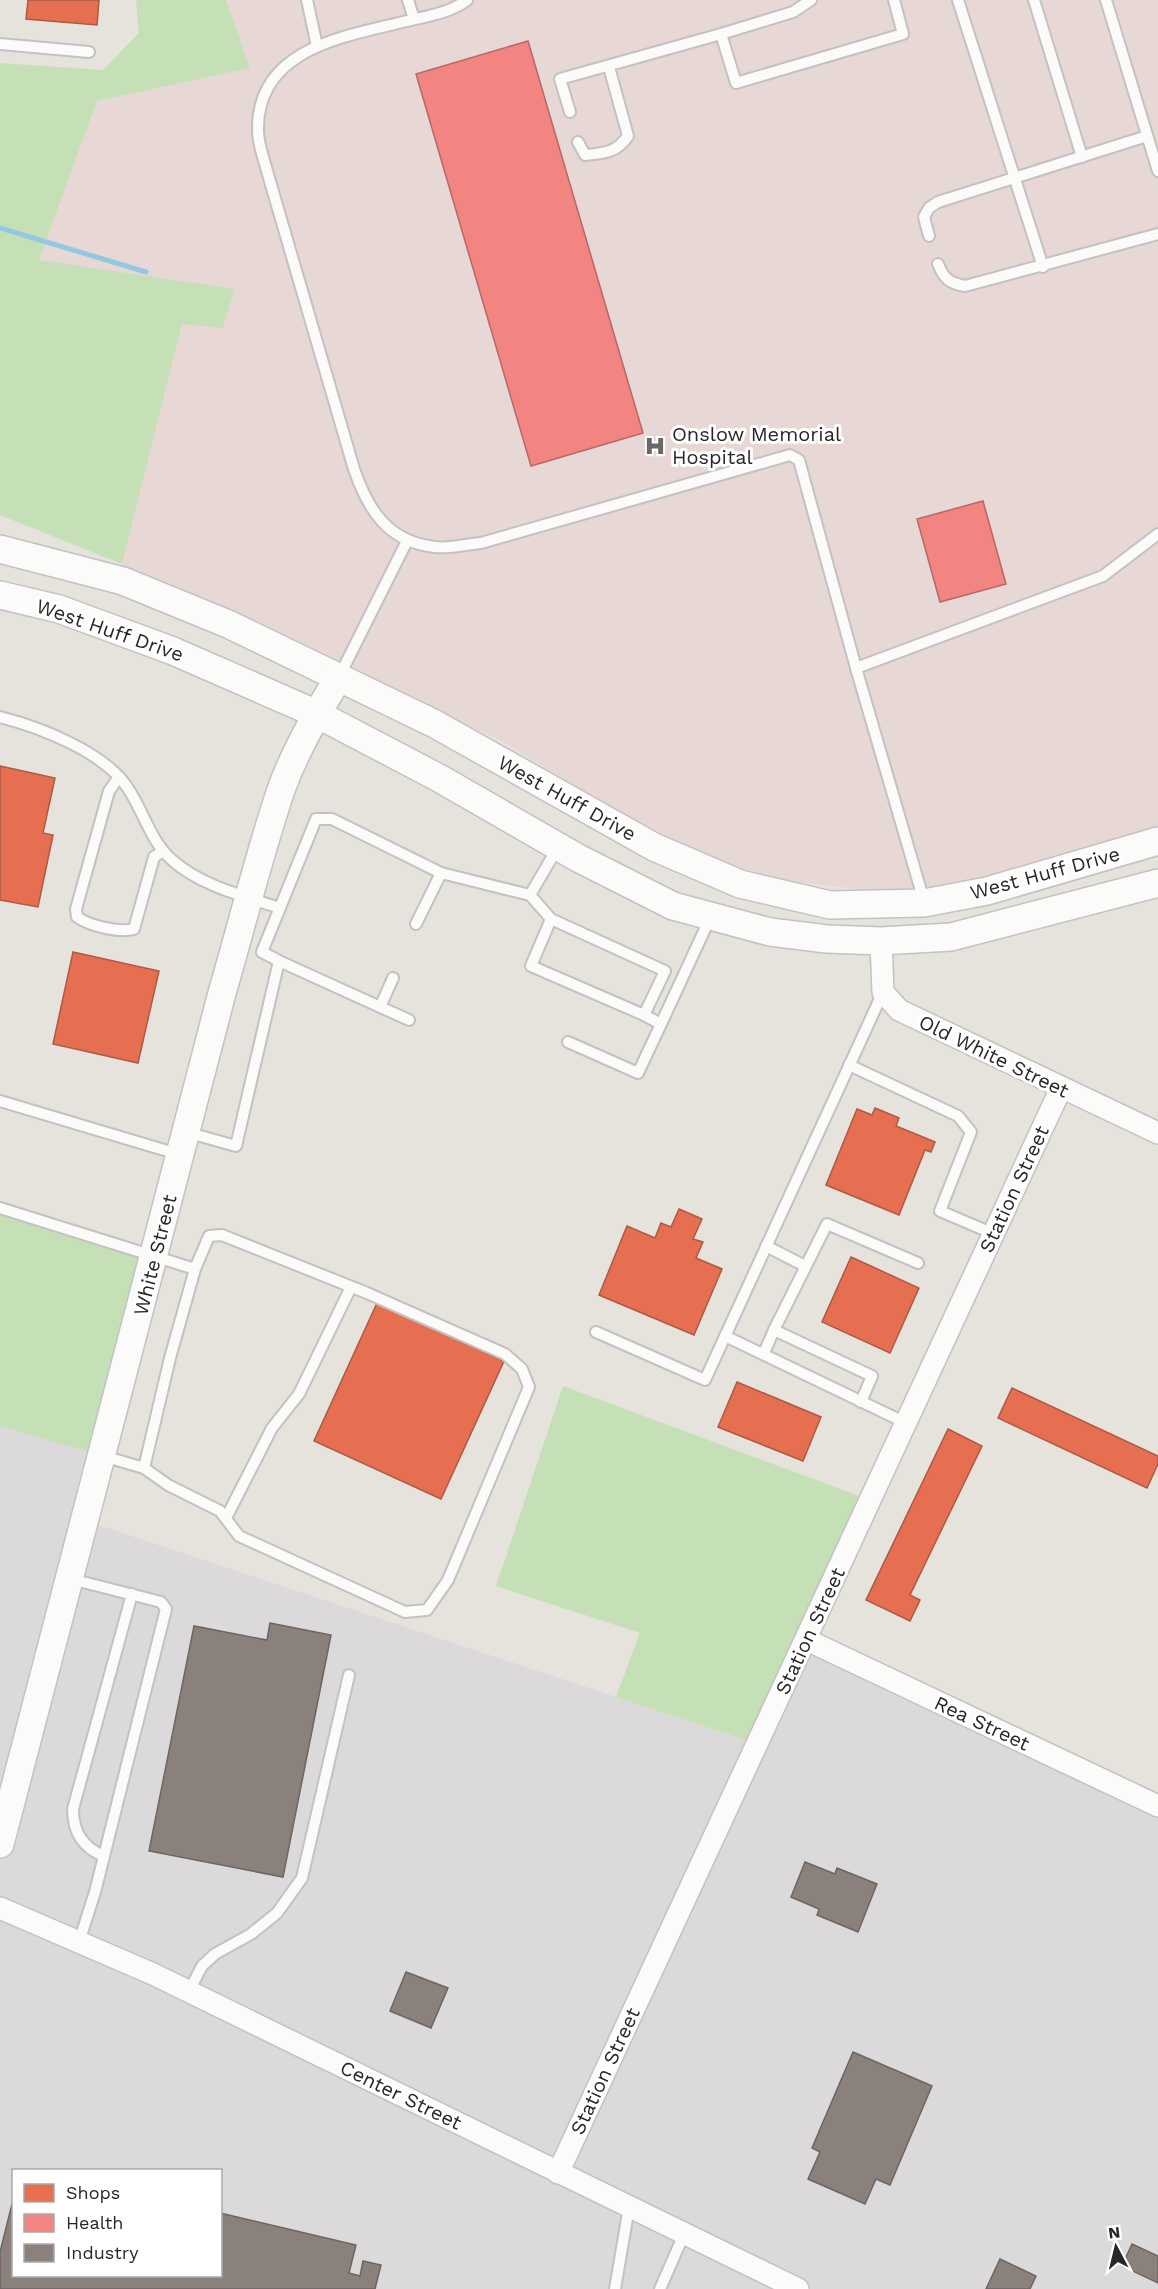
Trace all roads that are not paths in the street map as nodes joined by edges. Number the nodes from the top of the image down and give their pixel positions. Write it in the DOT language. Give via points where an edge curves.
graph roads {
  1 [pos="307,0"];
  2 [pos="408,0"];
  3 [pos="467,0"];
  4 [pos="811,0"];
  5 [pos="894,0"];
  6 [pos="958,0"];
  7 [pos="1034,0"];
  8 [pos="1106,0"];
  9 [pos="414,20"];
  10 [pos="721,34"];
  11 [pos="0,44"];
  12 [pos="317,46"];
  13 [pos="89,52"];
  14 [pos="609,67"];
  15 [pos="570,112"];
  16 [pos="1147,136"];
  17 [pos="578,142"];
  18 [pos="1082,157"];
  19 [pos="1158,168"];
  20 [pos="1014,179"];
  21 [pos="1158,234"];
  22 [pos="929,236"];
  23 [pos="938,264"];
  24 [pos="1042,267"];
  25 [pos="1158,534"];
  26 [pos="407,541"];
  27 [pos="0,549"];
  28 [pos="0,595"];
  29 [pos="856,668"];
  30 [pos="339,677"];
  31 [pos="317,714"];
  32 [pos="0,717"];
  33 [pos="119,777"];
  34 [pos="1158,841"];
  35 [pos="558,847"];
  36 [pos="163,850"];
  37 [pos="441,873"];
  38 [pos="1158,883"];
  39 [pos="530,896"];
  40 [pos="250,898"];
  41 [pos="924,903"];
  42 [pos="280,908"];
  43 [pos="711,916"];
  44 [pos="551,919"];
  45 [pos="416,924"];
  46 [pos="881,941"];
  47 [pos="279,961"];
  48 [pos="393,978"];
  49 [pos="883,992"];
  50 [pos="380,1007"];
  51 [pos="644,1016"];
  52 [pos="410,1020"];
  53 [pos="661,1024"];
  54 [pos="568,1042"];
  55 [pos="849,1065"];
  56 [pos="1061,1088"];
  57 [pos="0,1101"];
  58 [pos="1158,1133"];
  59 [pos="184,1144"];
  60 [pos="0,1208"];
  61 [pos="994,1234"];
  62 [pos="766,1246"];
  63 [pos="154,1257"];
  64 [pos="918,1263"];
  65 [pos="805,1266"];
  66 [pos="195,1269"];
  67 [pos="351,1287"];
  68 [pos="774,1330"];
  69 [pos="596,1332"];
  70 [pos="725,1336"];
  71 [pos="764,1353"];
  72 [pos="861,1402"];
  73 [pos="906,1423"];
  74 [pos="103,1456"];
  75 [pos="144,1468"];
  76 [pos="226,1518"];
  77 [pos="71,1579"];
  78 [pos="132,1594"];
  79 [pos="807,1640"];
  80 [pos="349,1675"];
  81 [pos="1158,1806"];
  82 [pos="0,1844"];
  83 [pos="104,1856"];
  84 [pos="0,1908"];
  85 [pos="79,1942"];
  86 [pos="189,1991"];
  87 [pos="558,2173"];
  88 [pos="629,2207"];
  89 [pos="684,2234"];
  90 [pos="615,2289"];
  91 [pos="660,2289"];
  92 [pos="798,2289"];
  1 -- 12 [label="lane"];
  2 -- 9 [label="lane"];
  3 -- 9 [label="lane"];
  4 -- 10 [label="lane" via="794,12"];
  5 -- 10 [label="lane" via="903,34 736,83"];
  6 -- 20 [label="lane"];
  7 -- 18 [label="lane"];
  8 -- 16 [label="lane"];
  9 -- 12 [label="lane"];
  10 -- 14 [label="lane"];
  11 -- 13 [label="lane"];
  12 -- 26 [label="lane" via="286,64 269,87 257,131 364,498 378,520"];
  14 -- 15 [label="lane" via="560,79"];
  14 -- 17 [label="lane" via="628,136 619,148 608,153 585,155"];
  16 -- 18 [label="lane"];
  16 -- 19 [label="lane"];
  18 -- 20 [label="lane"];
  20 -- 22 [label="lane" via="929,208 924,217"];
  20 -- 24 [label="lane"];
  21 -- 24 [label="lane"];
  23 -- 24 [label="lane" via="944,278 965,286"];
  25 -- 29 [label="lane" via="1104,576"];
  26 -- 29 [label="lane" via="436,548 482,543 790,455 799,460"];
  26 -- 30 [label="lane"];
  27 -- 30 [label="street, West Huff Drive" via="123,581 228,624"];
  28 -- 31 [label="street, West Huff Drive" via="59,609 173,651"];
  29 -- 41 [label="lane"];
  30 -- 31 [label="street, White Street"];
  30 -- 41 [label="street, West Huff Drive" via="435,724 654,847 740,884 830,905"];
  31 -- 35 [label="street, West Huff Drive"];
  31 -- 40 [label="street, White Street" via="283,785"];
  32 -- 33 [label="lane" via="69,743"];
  33 -- 36 [label="lane"];
  33 -- 36 [label="lane" via="109,791 77,917 125,932 134,929 154,856"];
  34 -- 41 [label="street, West Huff Drive" via="987,891"];
  35 -- 39 [label="lane"];
  35 -- 43 [label="street, West Huff Drive" via="673,906"];
  36 -- 40 [label="lane" via="186,870"];
  37 -- 39 [label="lane"];
  37 -- 42 [label="lane" via="332,819 316,819"];
  37 -- 45 [label="lane"];
  38 -- 46 [label="street, West Huff Drive" via="951,937"];
  39 -- 44 [label="lane"];
  40 -- 42 [label="lane"];
  40 -- 59 [label="street, White Street"];
  42 -- 47 [label="lane" via="262,952"];
  43 -- 46 [label="street, West Huff Drive" via="770,932"];
  43 -- 53 [label="lane"];
  44 -- 51 [label="lane" via="531,966"];
  44 -- 51 [label="lane" via="665,971"];
  46 -- 49 [label="street"];
  47 -- 50 [label="lane"];
  47 -- 59 [label="lane" via="236,1146"];
  48 -- 50 [label="lane"];
  49 -- 55 [label="lane"];
  49 -- 56 [label="street, Old White Street" via="899,1010"];
  50 -- 52 [label="lane"];
  51 -- 53 [label="lane"];
  53 -- 54 [label="lane" via="639,1073"];
  55 -- 61 [label="lane" via="958,1116 970,1132 940,1211"];
  55 -- 62 [label="lane"];
  56 -- 58 [label="street, Old White Street"];
  56 -- 61 [label="street, Station Street"];
  57 -- 59 [label="lane"];
  59 -- 63 [label="street, White Street"];
  60 -- 63 [label="lane"];
  61 -- 73 [label="street, Station Street"];
  62 -- 65 [label="lane"];
  62 -- 70 [label="lane"];
  63 -- 66 [label="lane"];
  63 -- 74 [label="street, White Street"];
  64 -- 65 [label="lane" via="827,1224"];
  65 -- 68 [label="lane"];
  66 -- 67 [label="lane" via="209,1236 222,1235"];
  66 -- 75 [label="lane"];
  67 -- 76 [label="lane" via="299,1394 272,1428"];
  67 -- 76 [label="lane" via="505,1353 522,1369 529,1387 448,1580 427,1610 405,1612 239,1536"];
  68 -- 71 [label="lane"];
  68 -- 72 [label="lane" via="872,1376"];
  69 -- 70 [label="lane" via="705,1380"];
  70 -- 71 [label="lane"];
  71 -- 72 [label="lane"];
  72 -- 73 [label="lane"];
  73 -- 79 [label="street, Station Street"];
  74 -- 75 [label="lane"];
  74 -- 77 [label="street, White Street"];
  75 -- 76 [label="lane"];
  77 -- 78 [label="lane"];
  77 -- 82 [label="street, White Street"];
  78 -- 83 [label="lane" via="73,1809 79,1837 88,1850"];
  78 -- 83 [label="lane" via="161,1602 166,1609"];
  79 -- 81 [label="street, Rea Street"];
  79 -- 87 [label="street, Station Street"];
  80 -- 86 [label="lane" via="302,1878 277,1913 202,1965"];
  83 -- 85 [label="lane"];
  84 -- 85 [label="street, Center Street"];
  85 -- 86 [label="street, Center Street"];
  86 -- 87 [label="street, Center Street"];
  87 -- 88 [label="street, Center Street"];
  88 -- 89 [label="street, Center Street"];
  88 -- 90 [label="lane"];
  89 -- 91 [label="lane"];
  89 -- 92 [label="street, Center Street"];
}
